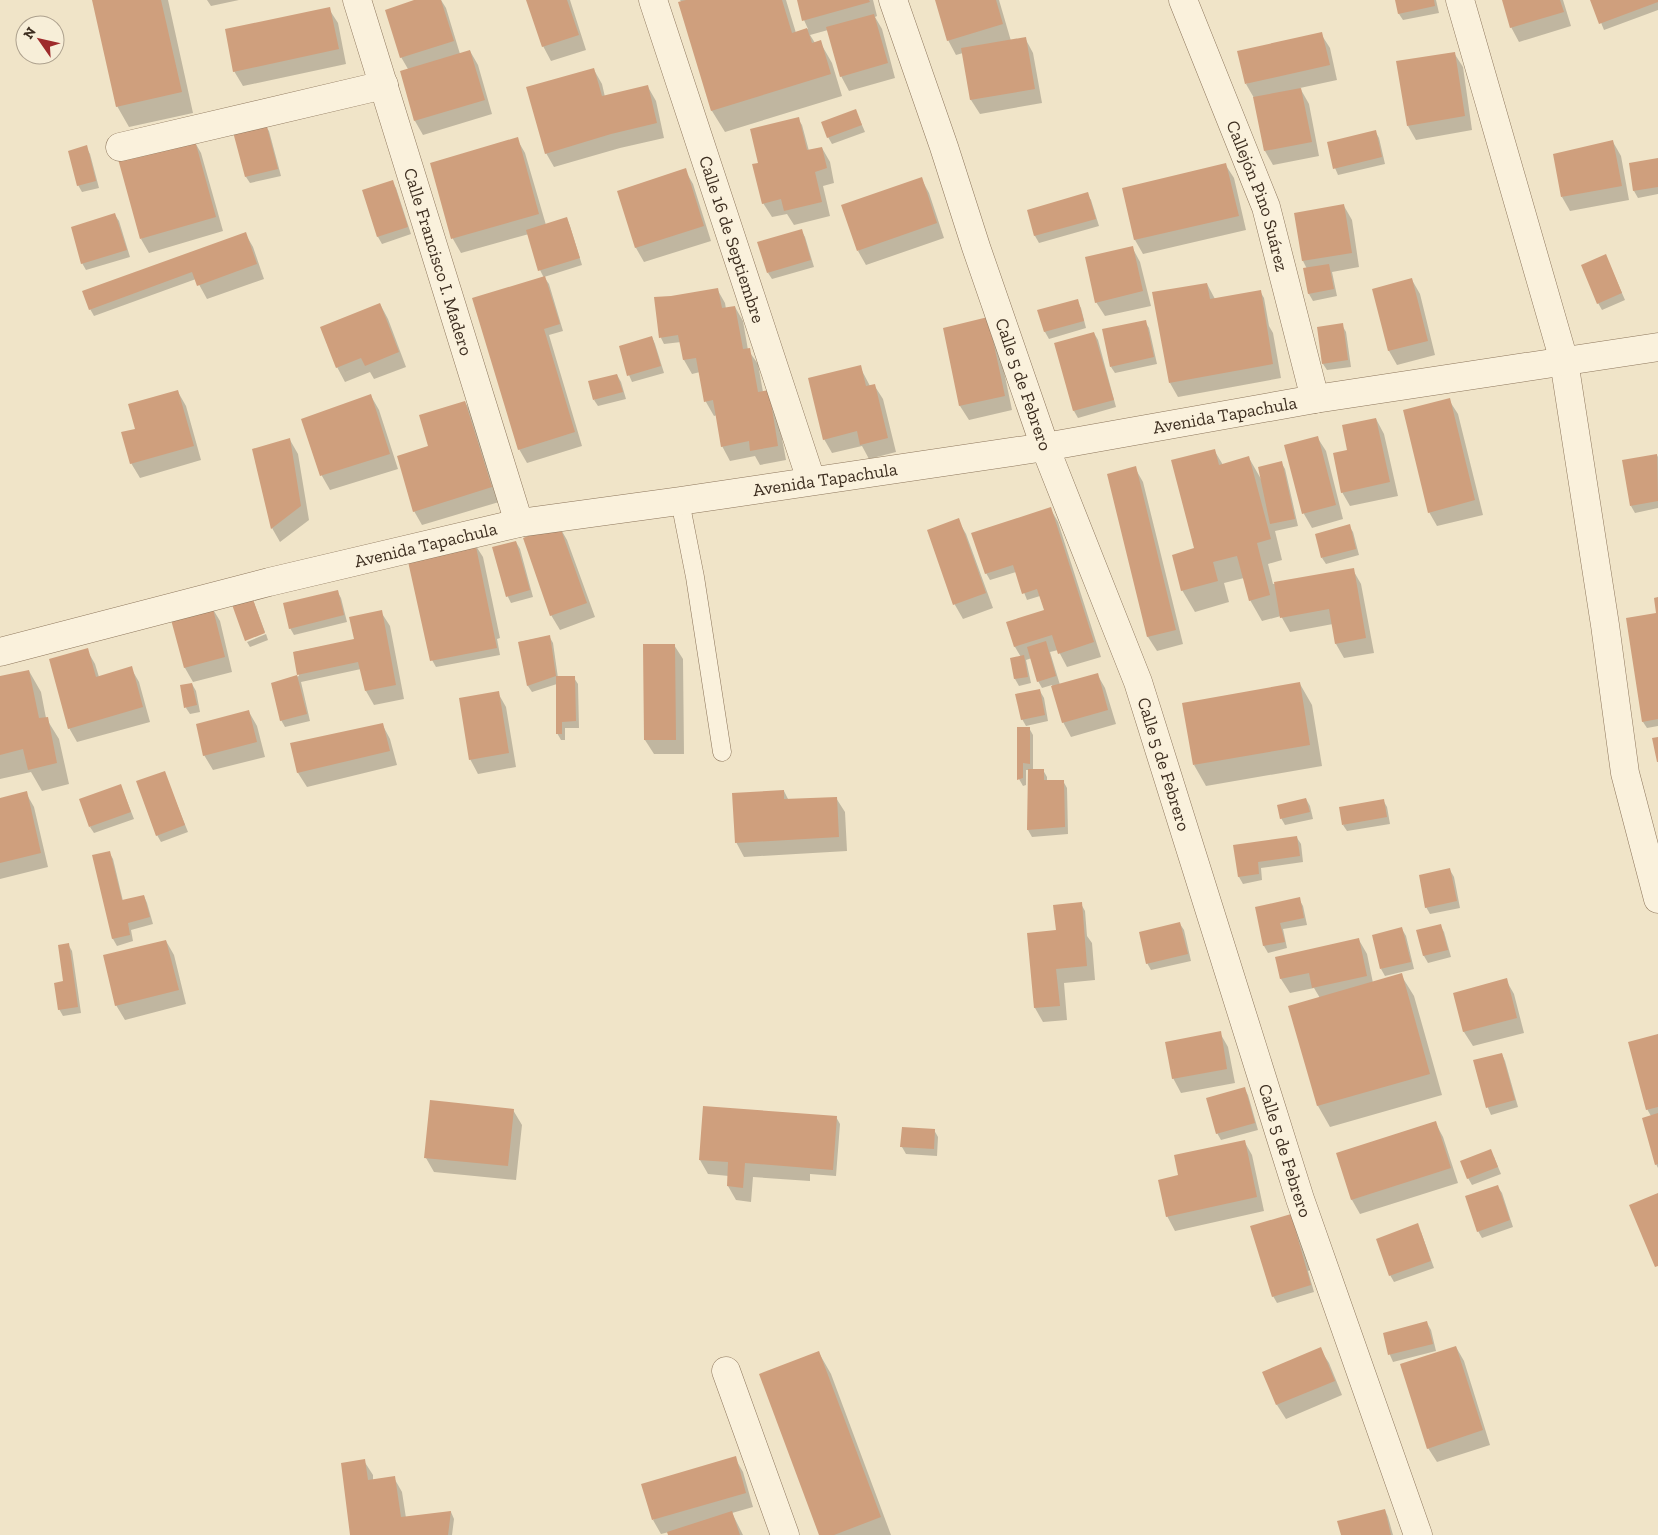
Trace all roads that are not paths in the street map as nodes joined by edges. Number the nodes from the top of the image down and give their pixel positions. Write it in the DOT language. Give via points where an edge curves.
graph roads {
  1 [pos="358,0"];
  2 [pos="653,0"];
  3 [pos="893,0"];
  4 [pos="1183,0"];
  5 [pos="1460,0"];
  6 [pos="384,85"];
  7 [pos="120,147"];
  8 [pos="1658,347"];
  9 [pos="1564,361"];
  10 [pos="1316,399"];
  11 [pos="1046,447"];
  12 [pos="811,480"];
  13 [pos="680,501"];
  14 [pos="519,523"];
  15 [pos="0,652"];
  16 [pos="722,752"];
  17 [pos="1658,899"];
  18 [pos="726,1371"];
  19 [pos="785,1535"];
  20 [pos="1418,1535"];
  1 -- 6 [label="street, Calle Francisco I. Madero"];
  2 -- 12 [label="street, Calle 16 de Septiembre"];
  3 -- 11 [label="street, Calle 5 de Febrero"];
  4 -- 10 [label="street, Callejón Pino Suárez" via="1266,207"];
  5 -- 9 [label="street"];
  6 -- 7 [label="street"];
  6 -- 14 [label="street, Calle Francisco I. Madero"];
  8 -- 9 [label="street, Avenida Tapachula"];
  9 -- 10 [label="street, Avenida Tapachula"];
  9 -- 17 [label="street" via="1625,773"];
  10 -- 11 [label="street, Avenida Tapachula"];
  11 -- 12 [label="street, Avenida Tapachula"];
  11 -- 20 [label="street, Calle 5 de Febrero" via="1138,682 1300,1199"];
  12 -- 13 [label="street, Avenida Tapachula"];
  13 -- 14 [label="street, Avenida Tapachula"];
  13 -- 16 [label="lane"];
  14 -- 15 [label="street, Avenida Tapachula" via="269,582"];
  18 -- 19 [label="street"];
}
